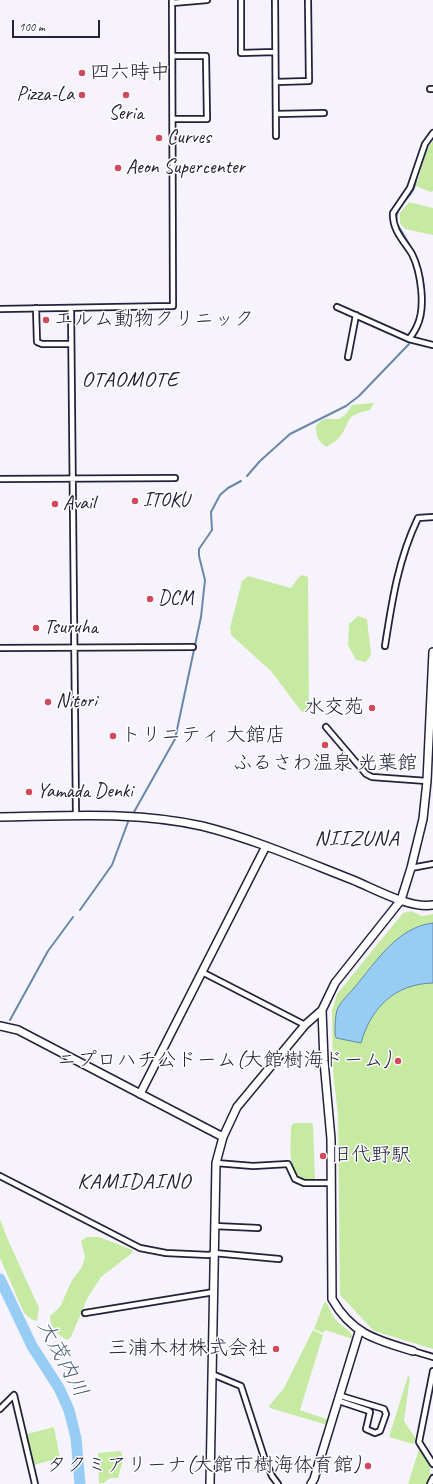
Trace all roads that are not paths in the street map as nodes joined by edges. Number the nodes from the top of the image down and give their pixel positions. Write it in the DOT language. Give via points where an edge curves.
graph roads {
  1 [pos="206,0"];
  2 [pos="241,0"];
  3 [pos="275,0"];
  4 [pos="308,0"];
  5 [pos="172,1"];
  6 [pos="275,52"];
  7 [pos="173,56"];
  8 [pos="276,82"];
  9 [pos="324,113"];
  10 [pos="276,114"];
  11 [pos="173,119"];
  12 [pos="433,133"];
  13 [pos="276,136"];
  14 [pos="337,307"];
  15 [pos="36,308"];
  16 [pos="71,308"];
  17 [pos="0,309"];
  18 [pos="356,315"];
  19 [pos="409,339"];
  20 [pos="71,344"];
  21 [pos="433,345"];
  22 [pos="348,357"];
  23 [pos="72,478"];
  24 [pos="175,478"];
  25 [pos="0,479"];
  26 [pos="433,517"];
  27 [pos="385,646"];
  28 [pos="193,647"];
  29 [pos="0,648"];
  30 [pos="73,648"];
  31 [pos="433,652"];
  32 [pos="432,695"];
  33 [pos="326,727"];
  34 [pos="427,781"];
  35 [pos="76,816"];
  36 [pos="0,817"];
  37 [pos="266,846"];
  38 [pos="433,864"];
  39 [pos="411,868"];
  40 [pos="401,900"];
  41 [pos="433,905"];
  42 [pos="202,972"];
  43 [pos="322,1010"];
  44 [pos="305,1025"];
  45 [pos="0,1026"];
  46 [pos="140,1094"];
  47 [pos="223,1137"];
  48 [pos="216,1163"];
  49 [pos="0,1176"];
  50 [pos="331,1183"];
  51 [pos="214,1226"];
  52 [pos="258,1228"];
  53 [pos="214,1253"];
  54 [pos="279,1259"];
  55 [pos="214,1292"];
  56 [pos="85,1313"];
  57 [pos="360,1332"];
  58 [pos="413,1351"];
  59 [pos="433,1357"];
  60 [pos="433,1371"];
  61 [pos="212,1374"];
  62 [pos="340,1399"];
  63 [pos="0,1409"];
  64 [pos="433,1464"];
  65 [pos="433,1478"];
  66 [pos="209,1482"];
  67 [pos="35,1484"];
  68 [pos="278,1484"];
  69 [pos="311,1484"];
  70 [pos="430,1484"];
  1 -- 5 [label="street"];
  2 -- 6 [label="street" via="241,53"];
  3 -- 6 [label="street"];
  4 -- 8 [label="street" via="309,81"];
  5 -- 7 [label="street"];
  6 -- 8 [label="street"];
  7 -- 11 [label="street"];
  7 -- 11 [label="street" via="206,56 207,119"];
  8 -- 10 [label="street"];
  9 -- 10 [label="street"];
  10 -- 13 [label="street"];
  11 -- 16 [label="street" via="173,306"];
  12 -- 19 [label="street" via="425,144 410,188 393,213 395,227 412,255 421,284 420,317"];
  14 -- 18 [label="street"];
  15 -- 16 [label="street"];
  15 -- 17 [label="street"];
  15 -- 20 [label="street" via="37,342"];
  16 -- 20 [label="street"];
  18 -- 19 [label="street"];
  18 -- 22 [label="street"];
  19 -- 21 [label="street"];
  20 -- 23 [label="street"];
  23 -- 24 [label="street"];
  23 -- 25 [label="street"];
  23 -- 30 [label="street"];
  26 -- 27 [label="street" via="418,518 407,541 396,577"];
  28 -- 30 [label="street"];
  29 -- 30 [label="street"];
  30 -- 35 [label="street"];
  31 -- 32 [label="street"];
  32 -- 34 [label="street"];
  33 -- 34 [label="street" via="366,774 372,777"];
  34 -- 39 [label="street" via="423,820"];
  35 -- 36 [label="street"];
  35 -- 37 [label="street" via="176,821 231,834"];
  37 -- 40 [label="street"];
  37 -- 42 [label="street"];
  38 -- 39 [label="street"];
  39 -- 40 [label="street"];
  40 -- 41 [label="street" via="424,907"];
  40 -- 43 [label="street" via="335,983"];
  42 -- 44 [label="street"];
  42 -- 46 [label="street"];
  43 -- 44 [label="street"];
  43 -- 50 [label="street"];
  44 -- 47 [label="street" via="237,1107"];
  45 -- 46 [label="street" via="18,1030"];
  46 -- 47 [label="street"];
  47 -- 48 [label="street"];
  48 -- 50 [label="street" via="253,1166 288,1164 295,1179 304,1183"];
  48 -- 51 [label="street"];
  49 -- 53 [label="street" via="140,1248 166,1253"];
  50 -- 57 [label="street" via="332,1299 340,1313"];
  51 -- 52 [label="street"];
  51 -- 53 [label="street"];
  53 -- 54 [label="street"];
  53 -- 55 [label="street"];
  55 -- 56 [label="street"];
  55 -- 61 [label="street"];
  57 -- 58 [label="street" via="372,1339"];
  57 -- 62 [label="street"];
  58 -- 59 [label="street"];
  60 -- 64 [label="street" via="419,1442"];
  61 -- 66 [label="street"];
  61 -- 68 [label="street" via="241,1386 264,1457"];
  62 -- 62 [label="street" via="384,1409 386,1414 380,1431 375,1433 366,1430 369,1411"];
  62 -- 69 [label="street"];
  63 -- 67 [label="street" via="14,1395"];
  65 -- 70 [label="street"];
}
